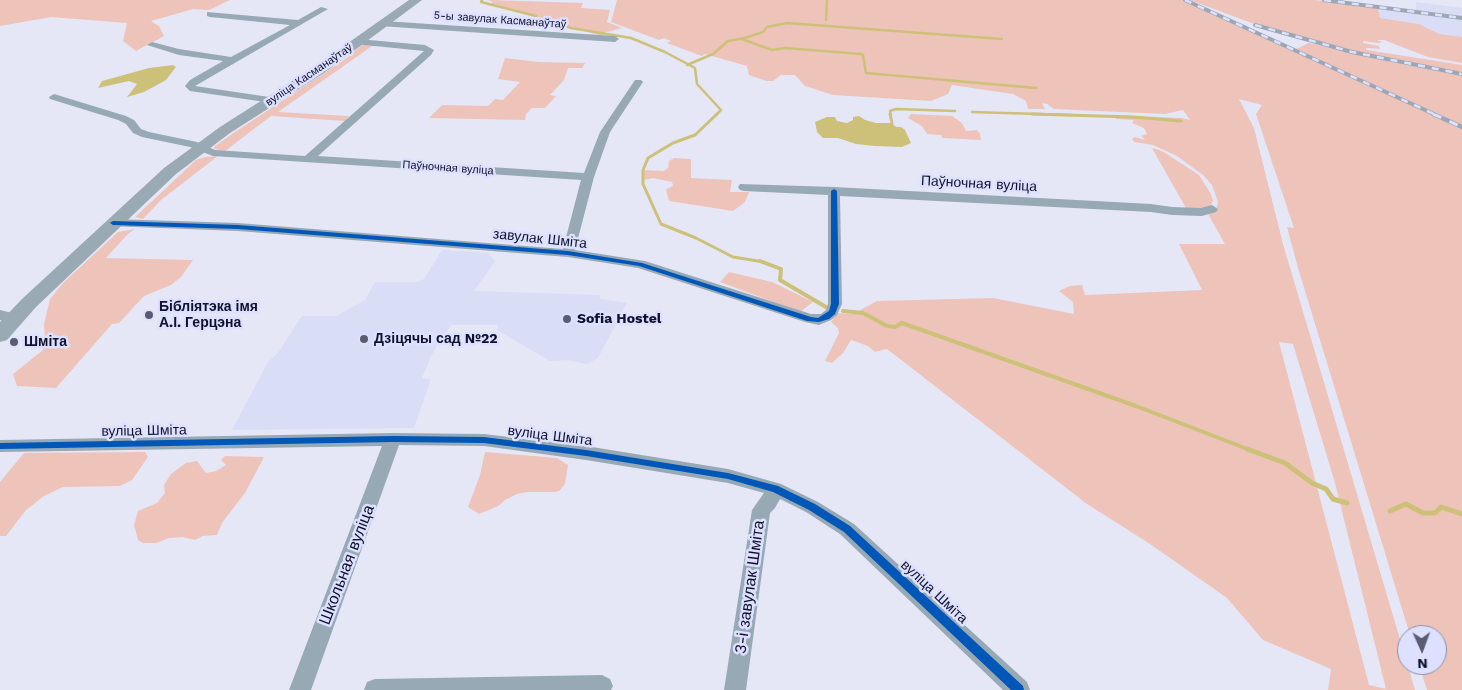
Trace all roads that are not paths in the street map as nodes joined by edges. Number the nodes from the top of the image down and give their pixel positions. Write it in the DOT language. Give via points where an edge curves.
graph roads {
  1 [pos="416,0"];
  2 [pos="324,9"];
  3 [pos="210,14"];
  4 [pos="300,23"];
  5 [pos="384,24"];
  6 [pos="615,39"];
  7 [pos="358,42"];
  8 [pos="152,45"];
  9 [pos="232,60"];
  10 [pos="638,82"];
  11 [pos="54,97"];
  12 [pos="272,100"];
  13 [pos="201,147"];
  14 [pos="308,159"];
  15 [pos="588,177"];
  16 [pos="744,187"];
  17 [pos="834,191"];
  18 [pos="1212,210"];
  19 [pos="113,223"];
  20 [pos="568,253"];
  21 [pos="8,317"];
  22 [pos="0,335"];
  23 [pos="393,439"];
  24 [pos="0,446"];
  25 [pos="775,488"];
  26 [pos="602,686"];
  27 [pos="300,690"];
  28 [pos="375,690"];
  29 [pos="735,690"];
  30 [pos="1019,690"];
  1 -- 5 [label="main road, вуліца Касманаўтаў"];
  2 -- 4 [label="street"];
  3 -- 4 [label="street"];
  4 -- 9 [label="street"];
  5 -- 6 [label="street, 5-ы завулак Касманаўтаў"];
  5 -- 7 [label="main road, вуліца Касманаўтаў"];
  7 -- 12 [label="main road, вуліца Касманаўтаў"];
  7 -- 14 [label="street" via="429,50"];
  8 -- 9 [label="street"];
  9 -- 12 [label="street" via="190,86"];
  10 -- 15 [label="street, завулак Шміта" via="605,132"];
  11 -- 13 [label="street" via="122,118 146,135"];
  12 -- 13 [label="main road, вуліца Касманаўтаў"];
  13 -- 14 [label="street, Паўночная вуліца" via="219,154"];
  13 -- 19 [label="main road, вуліца Касманаўтаў"];
  14 -- 15 [label="street, Паўночная вуліца"];
  15 -- 20 [label="street, завулак Шміта"];
  16 -- 17 [label="street, Паўночная вуліца"];
  17 -- 18 [label="street, Паўночная вуліца" via="1172,211"];
  17 -- 20 [label="street, завулак Шміта" via="835,304 832,312 819,320 640,264"];
  19 -- 20 [label="street, завулак Шміта" via="238,227"];
  19 -- 21 [label="main road, вуліца Касманаўтаў"];
  21 -- 22 [label="main road, вуліца Касманаўтаў"];
  23 -- 24 [label="street, вуліца Шміта"];
  23 -- 25 [label="street, вуліца Шміта" via="484,440 586,453 728,476"];
  23 -- 27 [label="street, Школьная вуліца"];
  25 -- 29 [label="street, 3-і завулак Шміта" via="769,503 761,510"];
  25 -- 30 [label="street, вуліца Шміта" via="847,529"];
  26 -- 28 [label="street"];
}
